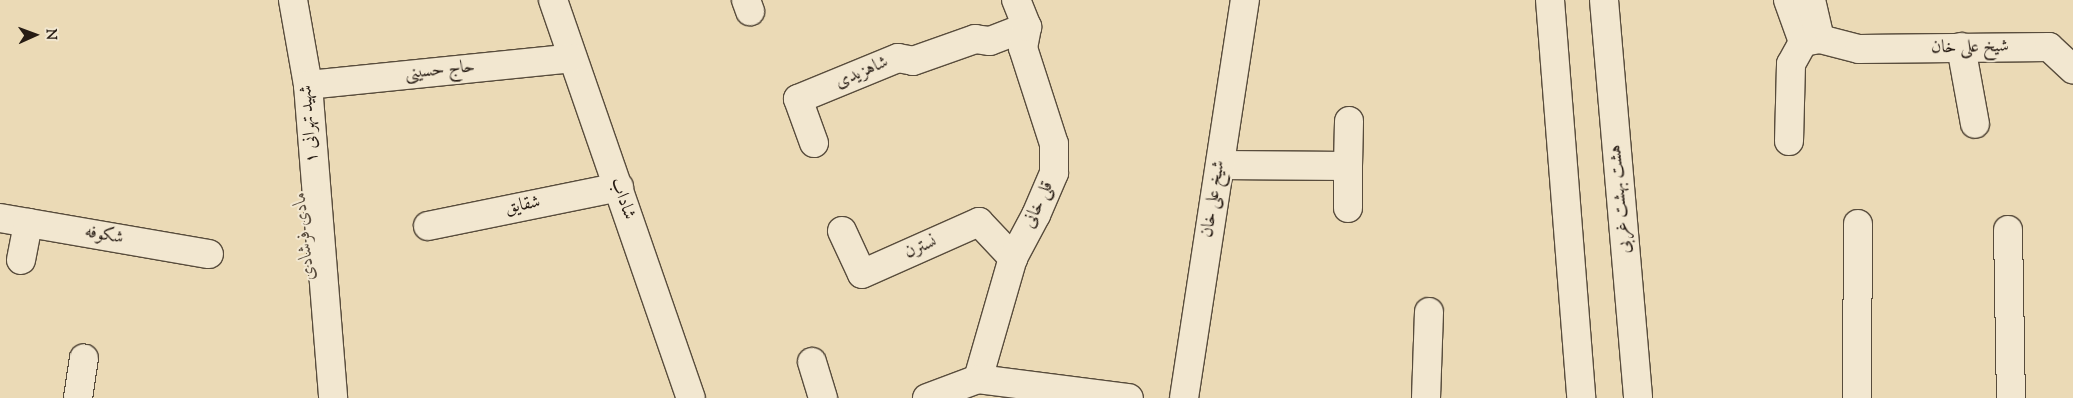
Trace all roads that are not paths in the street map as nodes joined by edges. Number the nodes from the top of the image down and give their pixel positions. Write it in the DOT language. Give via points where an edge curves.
graph roads {
  1 [pos="293,0"];
  2 [pos="553,0"];
  3 [pos="1016,0"];
  4 [pos="1245,0"];
  5 [pos="1550,0"];
  6 [pos="1604,0"];
  7 [pos="1788,0"];
  8 [pos="1811,0"];
  9 [pos="1027,27"];
  10 [pos="1811,40"];
  11 [pos="1961,48"];
  12 [pos="572,58"];
  13 [pos="2073,69"];
  14 [pos="308,85"];
  15 [pos="1349,121"];
  16 [pos="1975,124"];
  17 [pos="1789,141"];
  18 [pos="814,142"];
  19 [pos="1220,165"];
  20 [pos="1348,166"];
  21 [pos="618,187"];
  22 [pos="1348,208"];
  23 [pos="0,218"];
  24 [pos="28,223"];
  25 [pos="1858,224"];
  26 [pos="428,226"];
  27 [pos="842,230"];
  28 [pos="2008,230"];
  29 [pos="209,254"];
  30 [pos="1012,258"];
  31 [pos="21,260"];
  32 [pos="1429,312"];
  33 [pos="84,358"];
  34 [pos="812,362"];
  35 [pos="978,379"];
  36 [pos="78,398"];
  37 [pos="333,398"];
  38 [pos="691,398"];
  39 [pos="823,398"];
  40 [pos="927,398"];
  41 [pos="1129,398"];
  42 [pos="1184,398"];
  43 [pos="1426,398"];
  44 [pos="1581,398"];
  45 [pos="1638,398"];
  46 [pos="1857,398"];
  47 [pos="2011,398"];
  1 -- 14 [label="street, شهید تهرانی ۱"];
  2 -- 12 [label="street, شاداب"];
  3 -- 9 [label="street, قلی خانی"];
  4 -- 19 [label="street, شیخ علی خان"];
  5 -- 44 [label="street"];
  6 -- 45 [label="street, هشت بهشت غربی"];
  7 -- 10 [label="street"];
  8 -- 10 [label="street"];
  9 -- 18 [label="street, شاهزیدی" via="990,41 975,39 913,62 898,58 798,100"];
  9 -- 30 [label="street, قلی خانی" via="1023,48 1054,144 1054,173"];
  10 -- 11 [label="street, شیخ علی خان" via="1858,50"];
  10 -- 17 [label="street" via="1791,64"];
  11 -- 13 [label="street, شیخ علی خان" via="2049,47"];
  11 -- 16 [label="street"];
  12 -- 14 [label="street, حاج حسینی"];
  12 -- 21 [label="street, شاداب"];
  14 -- 37 [label="street, شهید تهرانی ۱"];
  15 -- 20 [label="street"];
  19 -- 20 [label="street"];
  19 -- 42 [label="street, شیخ علی خان"];
  20 -- 22 [label="street"];
  21 -- 26 [label="street, شقایق"];
  21 -- 38 [label="street, شاداب"];
  23 -- 24 [label="street, شکوفه"];
  24 -- 29 [label="street, شکوفه"];
  24 -- 31 [label="street"];
  25 -- 46 [label="street"];
  27 -- 30 [label="street, نسترن" via="862,274 979,222"];
  28 -- 47 [label="street"];
  30 -- 35 [label="street, قلی خانی"];
  32 -- 43 [label="street"];
  33 -- 36 [label="street"];
  34 -- 39 [label="street"];
  35 -- 40 [label="street"];
  35 -- 41 [label="street"];
}
